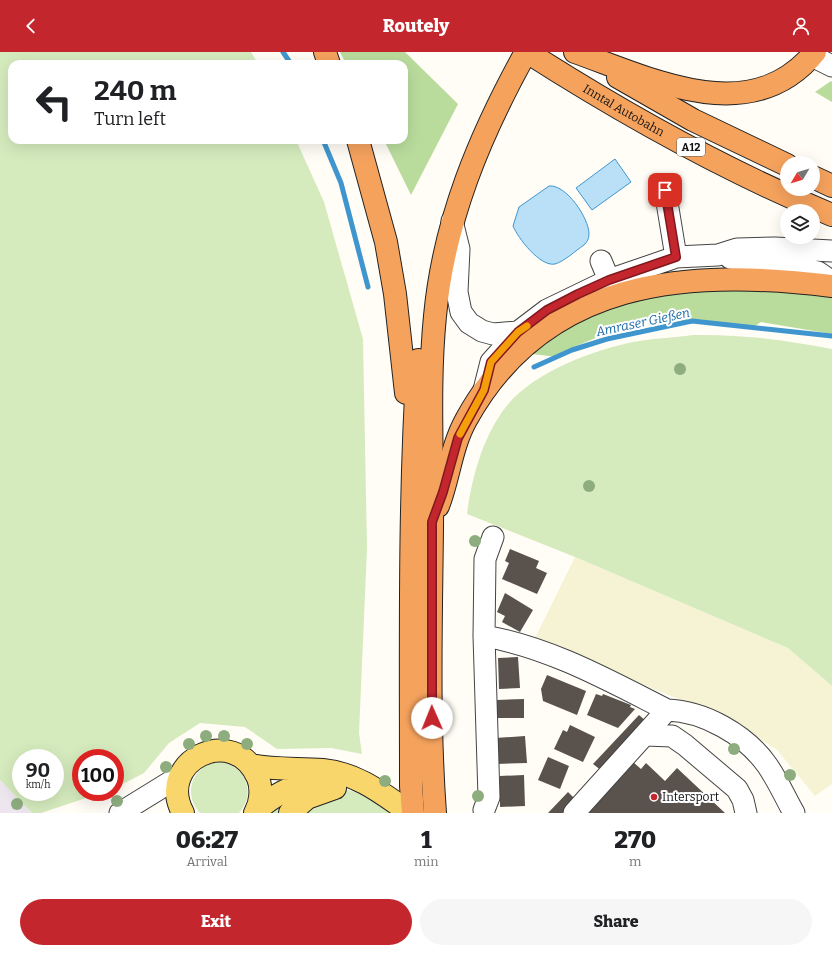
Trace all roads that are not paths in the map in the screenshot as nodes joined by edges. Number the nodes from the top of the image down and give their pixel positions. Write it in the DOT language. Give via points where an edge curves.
graph roads {
  1 [pos="510,52"];
  2 [pos="527,52"];
  3 [pos="575,52"];
  4 [pos="814,54"];
  5 [pos="832,66"];
  6 [pos="359,144"];
  7 [pos="780,162"];
  8 [pos="820,180"];
  9 [pos="832,186"];
  10 [pos="665,190"];
  11 [pos="832,215"];
  12 [pos="452,221"];
  13 [pos="832,251"];
  14 [pos="718,255"];
  15 [pos="676,257"];
  16 [pos="601,261"];
  17 [pos="609,280"];
  18 [pos="832,282"];
  19 [pos="832,286"];
  20 [pos="518,332"];
  21 [pos="484,390"];
  22 [pos="412,443"];
  23 [pos="432,522"];
  24 [pos="493,537"];
  25 [pos="484,636"];
  26 [pos="667,710"];
  27 [pos="706,719"];
  28 [pos="644,727"];
  29 [pos="685,745"];
  30 [pos="250,765"];
  31 [pos="180,776"];
  32 [pos="365,783"];
  33 [pos="484,810"];
  34 [pos="256,811"];
  35 [pos="435,812"];
  36 [pos="120,813"];
  37 [pos="183,813"];
  38 [pos="290,813"];
  39 [pos="410,813"];
  40 [pos="413,813"];
  41 [pos="574,813"];
  42 [pos="746,813"];
  43 [pos="794,813"];
  1 -- 22 [label="highway" via="465,138 443,197 422,294"];
  2 -- 11 [label="highway, Inntal Autobahn / A12" via="627,113 727,167"];
  2 -- 12 [label="highway" via="494,111 459,196"];
  3 -- 4 [label="highway" via="666,84 709,94 752,91 776,84 792,74"];
  3 -- 7 [label="highway, A12" via="693,120"];
  4 -- 5 [label="street"];
  6 -- 22 [label="highway" via="386,242 395,294"];
  8 -- 9 [label="highway"];
  10 -- 15 [label="street"];
  12 -- 20 [label="street" via="459,249 457,292 461,312 470,323 482,331 493,334"];
  12 -- 23 [label="highway" via="441,270 433,338 430,435"];
  13 -- 14 [label="street" via="737,249"];
  14 -- 15 [label="street"];
  14 -- 18 [label="street" via="739,261 818,272"];
  15 -- 17 [label="street"];
  16 -- 17 [label="street"];
  17 -- 20 [label="street" via="547,310"];
  19 -- 21 [label="highway" via="749,278 702,279 656,284 618,295 582,308 528,342 504,365"];
  20 -- 21 [label="street" via="491,362"];
  21 -- 23 [label="highway" via="458,438"];
  22 -- 40 [label="highway"];
  23 -- 35 [label="highway" via="431,659"];
  24 -- 25 [label="street" via="485,559"];
  25 -- 26 [label="street" via="512,640 530,646 597,674"];
  25 -- 33 [label="street" via="489,797"];
  26 -- 27 [label="street"];
  26 -- 28 [label="street"];
  27 -- 29 [label="street" via="692,725 686,731 683,738"];
  27 -- 43 [label="street" via="750,745 767,765"];
  28 -- 29 [label="street" via="672,736"];
  28 -- 41 [label="street"];
  29 -- 42 [label="street" via="737,789"];
  30 -- 31 [label="main road" via="235,753 221,750 208,752 196,757"];
  30 -- 32 [label="main road" via="337,772"];
  30 -- 34 [label="main road" via="260,783 261,796"];
  31 -- 36 [label="street"];
  31 -- 37 [label="main road" via="177,788"];
  32 -- 34 [label="main road" via="328,780 298,785 277,793"];
  32 -- 38 [label="main road" via="307,798"];
  32 -- 39 [label="main road"];
}
